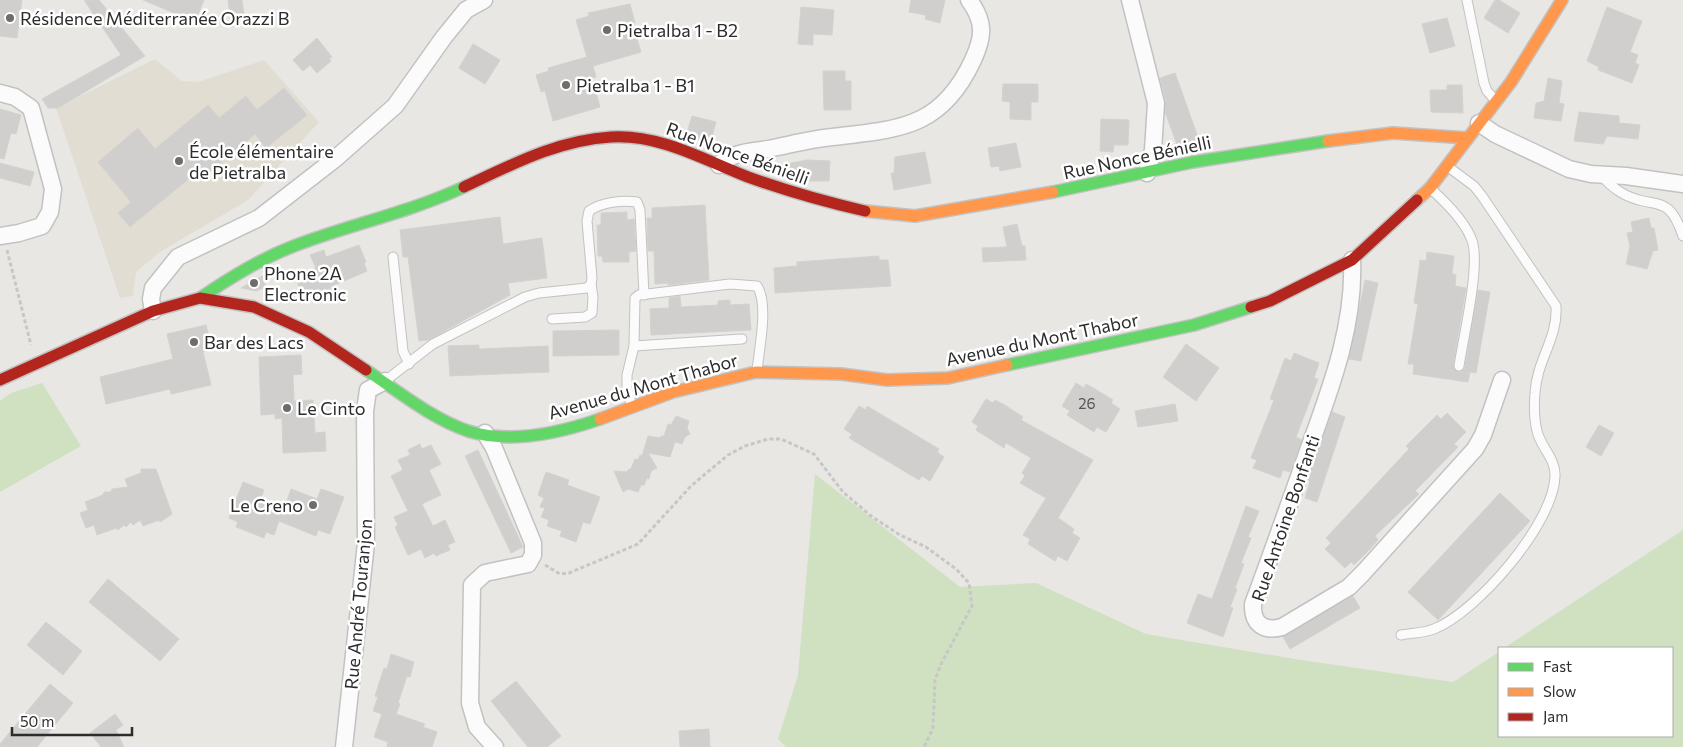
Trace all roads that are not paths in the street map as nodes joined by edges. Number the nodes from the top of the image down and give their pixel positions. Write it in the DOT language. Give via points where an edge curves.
graph roads {
  1 [pos="484,0"];
  2 [pos="969,0"];
  3 [pos="1130,0"];
  4 [pos="1467,0"];
  5 [pos="1562,0"];
  6 [pos="0,93"];
  7 [pos="1496,101"];
  8 [pos="1479,122"];
  9 [pos="1468,138"];
  10 [pos="719,165"];
  11 [pos="1447,166"];
  12 [pos="1147,173"];
  13 [pos="1601,175"];
  14 [pos="1683,184"];
  15 [pos="1430,188"];
  16 [pos="2,236"];
  17 [pos="1683,236"];
  18 [pos="393,257"];
  19 [pos="1352,260"];
  20 [pos="591,284"];
  21 [pos="644,294"];
  22 [pos="200,298"];
  23 [pos="153,311"];
  24 [pos="552,319"];
  25 [pos="742,339"];
  26 [pos="634,346"];
  27 [pos="409,364"];
  28 [pos="1459,366"];
  29 [pos="756,372"];
  30 [pos="0,380"];
  31 [pos="1502,380"];
  32 [pos="385,381"];
  33 [pos="632,408"];
  34 [pos="485,433"];
  35 [pos="1401,635"];
  36 [pos="344,747"];
  37 [pos="495,747"];
  1 -- 23 [label="street" via="466,10 395,106 335,159 259,218 178,257 154,288 151,299"];
  2 -- 10 [label="street" via="978,13 980,44 957,89 928,117 880,132 829,137 733,156"];
  3 -- 12 [label="street" via="1156,103 1153,150"];
  4 -- 7 [label="lane" via="1484,83"];
  5 -- 7 [label="street, Avenue du Mont Thabor"];
  6 -- 16 [label="street" via="16,97 32,108 53,188 50,212 42,226"];
  7 -- 8 [label="street, Avenue du Mont Thabor"];
  8 -- 9 [label="street, Avenue du Mont Thabor"];
  8 -- 13 [label="street" via="1496,134 1568,169"];
  9 -- 11 [label="street, Avenue du Mont Thabor"];
  9 -- 12 [label="street, Rue Nonce Bénielli" via="1392,133 1351,137 1193,162"];
  10 -- 12 [label="street, Rue Nonce Bénielli" via="782,190 891,217 915,216"];
  10 -- 22 [label="street, Rue Nonce Bénielli" via="674,146 640,138 588,140 544,151 421,206 305,242 237,272"];
  11 -- 15 [label="street, Avenue du Mont Thabor"];
  11 -- 35 [label="lane" via="1482,196 1556,306 1557,320 1541,360 1534,405 1537,432 1556,473 1545,515 1495,580 1434,630"];
  13 -- 14 [label="street"];
  13 -- 17 [label="lane" via="1616,191 1658,203 1669,210"];
  15 -- 19 [label="street, Avenue du Mont Thabor"];
  15 -- 28 [label="lane" via="1460,219 1475,248"];
  18 -- 27 [label="lane" via="403,351"];
  19 -- 29 [label="street, Avenue du Mont Thabor" via="1306,284 1237,313 948,378 887,380 842,374"];
  19 -- 31 [label="street, Rue Antoine Bonfanti" via="1351,299 1339,356 1329,394 1253,604 1258,624 1272,630 1282,627 1349,587 1475,449"];
  20 -- 21 [label="lane" via="589,211 596,206 637,202"];
  20 -- 24 [label="lane" via="592,313 585,317"];
  20 -- 27 [label="lane" via="580,289 525,297 433,344"];
  21 -- 26 [label="lane" via="635,298"];
  21 -- 29 [label="lane" via="730,284 757,286 762,292 763,305"];
  22 -- 23 [label="street, Avenue du Mont Thabor"];
  22 -- 32 [label="street, Avenue du Mont Thabor" via="254,308 309,332"];
  23 -- 30 [label="street, Avenue du Mont Thabor"];
  25 -- 26 [label="lane"];
  26 -- 33 [label="lane" via="627,375"];
  27 -- 32 [label="lane"];
  29 -- 33 [label="street, Avenue du Mont Thabor" via="694,386"];
  32 -- 34 [label="street, Avenue du Mont Thabor" via="432,414 454,425"];
  32 -- 36 [label="street, Rue André Touranjon" via="368,390 365,411 366,543"];
  33 -- 34 [label="street, Avenue du Mont Thabor" via="540,434 507,437"];
  34 -- 37 [label="street" via="532,544 533,555 528,564 485,573 472,585 470,703 477,727"];
}
